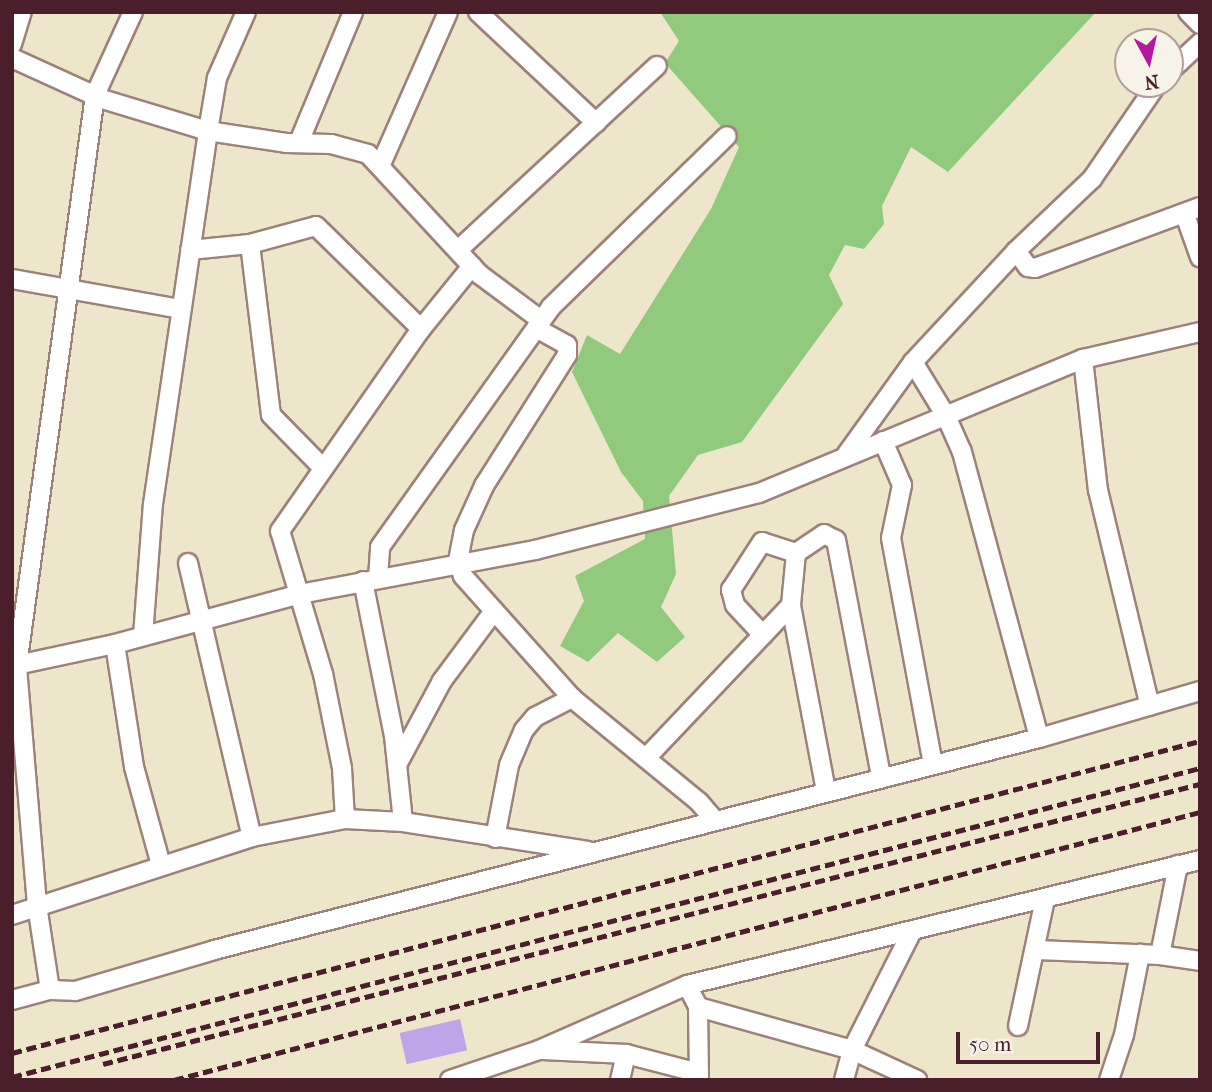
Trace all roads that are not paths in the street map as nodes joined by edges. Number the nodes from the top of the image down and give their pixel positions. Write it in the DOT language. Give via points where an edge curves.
graph roads {
  1 [pos="22,12"];
  2 [pos="133,12"];
  3 [pos="246,12"];
  4 [pos="353,12"];
  5 [pos="448,12"];
  6 [pos="478,12"];
  7 [pos="1188,12"];
  8 [pos="1200,24"];
  9 [pos="1200,43"];
  10 [pos="12,44"];
  11 [pos="12,58"];
  12 [pos="1184,58"];
  13 [pos="657,66"];
  14 [pos="95,95"];
  15 [pos="1147,98"];
  16 [pos="596,123"];
  17 [pos="208,131"];
  18 [pos="727,136"];
  19 [pos="299,142"];
  20 [pos="381,164"];
  21 [pos="1193,211"];
  22 [pos="250,244"];
  23 [pos="190,250"];
  24 [pos="458,250"];
  25 [pos="1016,251"];
  26 [pos="1200,257"];
  27 [pos="472,266"];
  28 [pos="12,279"];
  29 [pos="68,289"];
  30 [pos="181,309"];
  31 [pos="538,324"];
  32 [pos="421,329"];
  33 [pos="1200,332"];
  34 [pos="1083,359"];
  35 [pos="913,362"];
  36 [pos="946,416"];
  37 [pos="883,441"];
  38 [pos="845,456"];
  39 [pos="321,467"];
  40 [pos="796,553"];
  41 [pos="188,562"];
  42 [pos="457,562"];
  43 [pos="371,580"];
  44 [pos="300,594"];
  45 [pos="19,604"];
  46 [pos="792,605"];
  47 [pos="494,611"];
  48 [pos="203,621"];
  49 [pos="763,635"];
  50 [pos="143,636"];
  51 [pos="115,644"];
  52 [pos="15,666"];
  53 [pos="1200,691"];
  54 [pos="572,698"];
  55 [pos="1150,706"];
  56 [pos="1039,738"];
  57 [pos="646,758"];
  58 [pos="398,763"];
  59 [pos="933,764"];
  60 [pos="881,776"];
  61 [pos="826,791"];
  62 [pos="345,819"];
  63 [pos="714,819"];
  64 [pos="403,822"];
  65 [pos="252,837"];
  66 [pos="495,838"];
  67 [pos="599,852"];
  68 [pos="1200,860"];
  69 [pos="161,865"];
  70 [pos="1178,865"];
  71 [pos="1045,899"];
  72 [pos="37,905"];
  73 [pos="12,915"];
  74 [pos="912,930"];
  75 [pos="1037,950"];
  76 [pos="1140,954"];
  77 [pos="1160,954"];
  78 [pos="1200,961"];
  79 [pos="687,985"];
  80 [pos="50,990"];
  81 [pos="12,1000"];
  82 [pos="698,1007"];
  83 [pos="1018,1026"];
  84 [pos="540,1050"];
  85 [pos="852,1050"];
  86 [pos="626,1054"];
  87 [pos="479,1074"];
  88 [pos="699,1077"];
  89 [pos="450,1080"];
  90 [pos="620,1080"];
  91 [pos="844,1080"];
  92 [pos="917,1080"];
  93 [pos="1109,1080"];
  1 -- 10 [label="street"];
  2 -- 14 [label="street"];
  3 -- 17 [label="street" via="218,78"];
  4 -- 19 [label="street"];
  5 -- 20 [label="street"];
  6 -- 16 [label="street"];
  7 -- 8 [label="street"];
  9 -- 12 [label="street"];
  11 -- 14 [label="street"];
  13 -- 16 [label="street"];
  14 -- 17 [label="street"];
  14 -- 29 [label="street"];
  15 -- 25 [label="street" via="1092,179"];
  16 -- 24 [label="street"];
  17 -- 19 [label="street"];
  17 -- 23 [label="street"];
  18 -- 31 [label="street"];
  19 -- 20 [label="street" via="354,148"];
  20 -- 24 [label="street"];
  21 -- 25 [label="street" via="1035,268 1028,267"];
  21 -- 26 [label="street"];
  22 -- 23 [label="street"];
  22 -- 32 [label="street" via="310,226 322,228"];
  22 -- 39 [label="street" via="271,415"];
  23 -- 30 [label="street"];
  24 -- 27 [label="street"];
  25 -- 35 [label="street"];
  27 -- 31 [label="street"];
  27 -- 32 [label="street"];
  28 -- 29 [label="street"];
  29 -- 30 [label="street"];
  29 -- 45 [label="street"];
  30 -- 50 [label="street" via="153,504"];
  31 -- 42 [label="street" via="567,345 567,355 484,486 464,530"];
  31 -- 43 [label="street" via="380,547"];
  32 -- 39 [label="street"];
  33 -- 34 [label="street"];
  34 -- 36 [label="street"];
  34 -- 55 [label="street" via="1098,490"];
  35 -- 36 [label="street"];
  35 -- 38 [label="street"];
  36 -- 37 [label="street"];
  36 -- 56 [label="street" via="962,452"];
  37 -- 38 [label="street"];
  37 -- 59 [label="street" via="902,485 891,538"];
  38 -- 42 [label="street" via="759,493 535,550"];
  39 -- 44 [label="street" via="280,531"];
  40 -- 46 [label="street"];
  40 -- 49 [label="street" via="762,542 731,590 735,605"];
  40 -- 60 [label="street" via="818,536 829,534 836,540"];
  41 -- 48 [label="street"];
  42 -- 43 [label="street"];
  42 -- 47 [label="street" via="463,576"];
  43 -- 44 [label="street"];
  43 -- 58 [label="street"];
  44 -- 48 [label="street"];
  44 -- 62 [label="street" via="331,712"];
  45 -- 52 [label="street"];
  46 -- 49 [label="street"];
  46 -- 61 [label="street"];
  47 -- 54 [label="street"];
  47 -- 58 [label="street" via="437,690"];
  48 -- 50 [label="street"];
  48 -- 65 [label="street"];
  49 -- 57 [label="street"];
  50 -- 51 [label="street"];
  51 -- 52 [label="street"];
  51 -- 69 [label="street" via="134,767"];
  52 -- 72 [label="street"];
  53 -- 55 [label="street"];
  54 -- 57 [label="street"];
  54 -- 66 [label="street" via="535,717 524,730 509,765"];
  55 -- 56 [label="street"];
  56 -- 59 [label="street"];
  57 -- 63 [label="street"];
  58 -- 64 [label="street"];
  59 -- 60 [label="street"];
  60 -- 61 [label="street"];
  61 -- 63 [label="street"];
  62 -- 64 [label="street"];
  62 -- 65 [label="street"];
  63 -- 67 [label="street"];
  64 -- 66 [label="street"];
  65 -- 69 [label="street"];
  66 -- 67 [label="street"];
  67 -- 80 [label="street" via="214,950 75,991"];
  68 -- 70 [label="street"];
  69 -- 72 [label="street"];
  70 -- 71 [label="street"];
  70 -- 77 [label="street"];
  71 -- 74 [label="street"];
  71 -- 75 [label="street"];
  72 -- 73 [label="street"];
  72 -- 80 [label="street"];
  74 -- 79 [label="street"];
  74 -- 85 [label="street"];
  75 -- 76 [label="street"];
  75 -- 83 [label="street"];
  76 -- 77 [label="street"];
  76 -- 93 [label="street" via="1124,1035"];
  77 -- 78 [label="street"];
  79 -- 82 [label="street"];
  79 -- 84 [label="street"];
  80 -- 81 [label="street"];
  82 -- 85 [label="street"];
  82 -- 88 [label="street"];
  84 -- 86 [label="street"];
  84 -- 87 [label="street"];
  85 -- 91 [label="street"];
  85 -- 92 [label="street"];
  86 -- 88 [label="street"];
  86 -- 90 [label="street"];
  87 -- 89 [label="street"];
}
